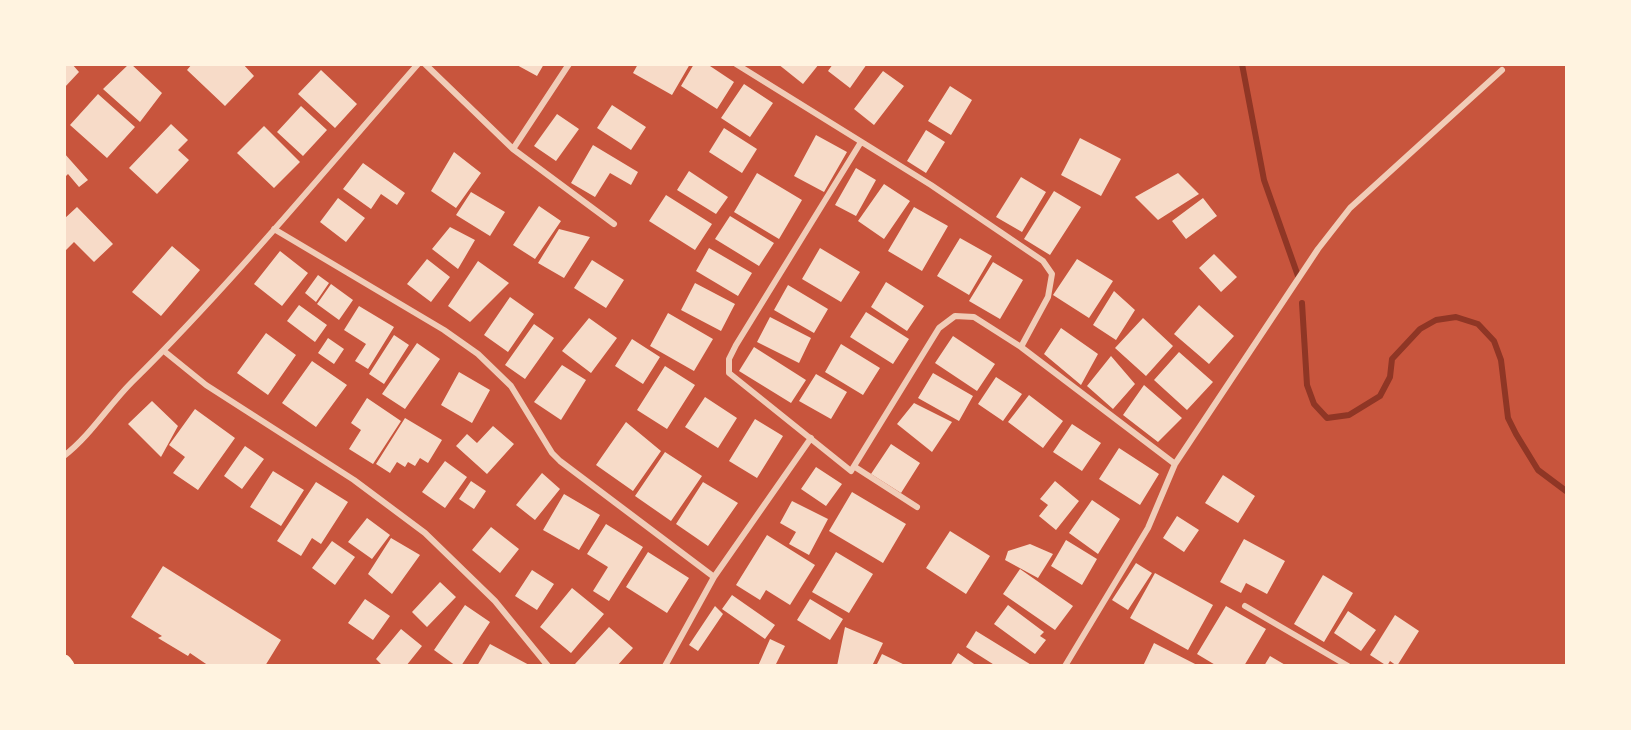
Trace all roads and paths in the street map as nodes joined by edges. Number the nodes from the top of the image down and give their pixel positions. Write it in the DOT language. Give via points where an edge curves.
graph roads {
  1 [pos="418,64"];
  2 [pos="425,64"];
  3 [pos="569,64"];
  4 [pos="736,64"];
  5 [pos="1502,70"];
  6 [pos="861,142"];
  7 [pos="513,149"];
  8 [pos="614,224"];
  9 [pos="274,229"];
  10 [pos="1021,347"];
  11 [pos="164,351"];
  12 [pos="811,438"];
  13 [pos="64,456"];
  14 [pos="1175,464"];
  15 [pos="855,467"];
  16 [pos="917,507"];
  17 [pos="714,577"];
  18 [pos="1245,606"];
  19 [pos="548,666"];
  20 [pos="664,666"];
  21 [pos="1065,666"];
  22 [pos="1348,666"];
  1 -- 9 [label="street"];
  2 -- 7 [label="street"];
  3 -- 7 [label="street"];
  4 -- 6 [label="street"];
  5 -- 14 [label="street" via="1350,208 1318,249"];
  6 -- 10 [label="street" via="1043,261 1052,274 1048,297"];
  6 -- 12 [label="street" via="729,359 729,373"];
  7 -- 8 [label="street"];
  9 -- 11 [label="street"];
  9 -- 17 [label="street" via="478,354 511,386 560,461"];
  10 -- 14 [label="street"];
  10 -- 15 [label="street" via="974,317 955,316 939,328"];
  11 -- 13 [label="street"];
  11 -- 19 [label="street" via="207,385 354,480 425,533 495,601"];
  12 -- 15 [label="street" via="851,471"];
  12 -- 17 [label="street"];
  14 -- 21 [label="street" via="1148,528"];
  15 -- 16 [label="street"];
  17 -- 20 [label="street"];
  18 -- 22 [label="street"];
}
